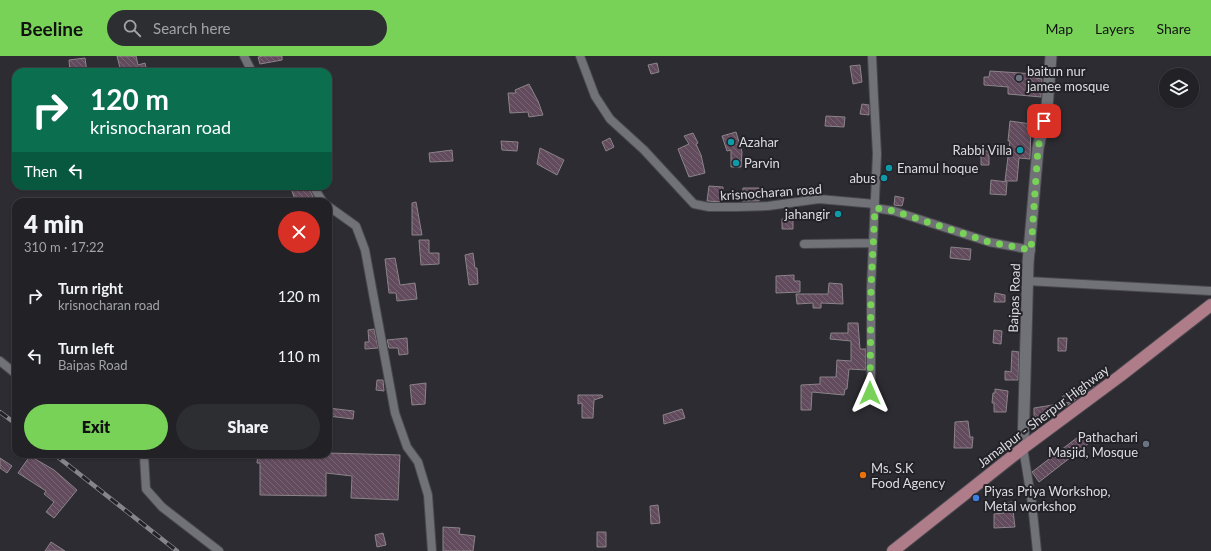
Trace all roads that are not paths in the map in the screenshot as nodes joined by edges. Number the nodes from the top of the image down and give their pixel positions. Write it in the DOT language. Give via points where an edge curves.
graph roads {
  1 [pos="244,56"];
  2 [pos="580,56"];
  3 [pos="872,56"];
  4 [pos="1051,56"];
  5 [pos="250,68"];
  6 [pos="875,206"];
  7 [pos="332,209"];
  8 [pos="873,243"];
  9 [pos="804,244"];
  10 [pos="1031,250"];
  11 [pos="1027,281"];
  12 [pos="1211,291"];
  13 [pos="1211,305"];
  14 [pos="0,361"];
  15 [pos="12,371"];
  16 [pos="870,393"];
  17 [pos="1023,448"];
  18 [pos="144,458"];
  19 [pos="219,551"];
  20 [pos="432,551"];
  21 [pos="893,551"];
  22 [pos="1037,551"];
  1 -- 5 [label="street"];
  2 -- 6 [label="street, krisnocharan road" via="595,96 610,118 694,204 710,207 768,206 819,199"];
  3 -- 6 [label="street" via="877,154"];
  4 -- 10 [label="street, Baipas Road" via="1047,107 1038,148"];
  6 -- 8 [label="street"];
  6 -- 10 [label="street, krisnocharan road" via="989,242"];
  7 -- 20 [label="street" via="356,226 365,250 395,413 407,447 418,462 428,495"];
  8 -- 9 [label="street"];
  8 -- 16 [label="street"];
  10 -- 11 [label="street, Baipas Road"];
  11 -- 12 [label="street"];
  11 -- 17 [label="street, Baipas Road"];
  13 -- 17 [label="main road, Jamalpur - Sherpur Highway"];
  14 -- 15 [label="street"];
  17 -- 21 [label="main road, Jamalpur - Sherpur Highway"];
  17 -- 22 [label="street"];
  18 -- 19 [label="street" via="146,489 162,507"];
}
